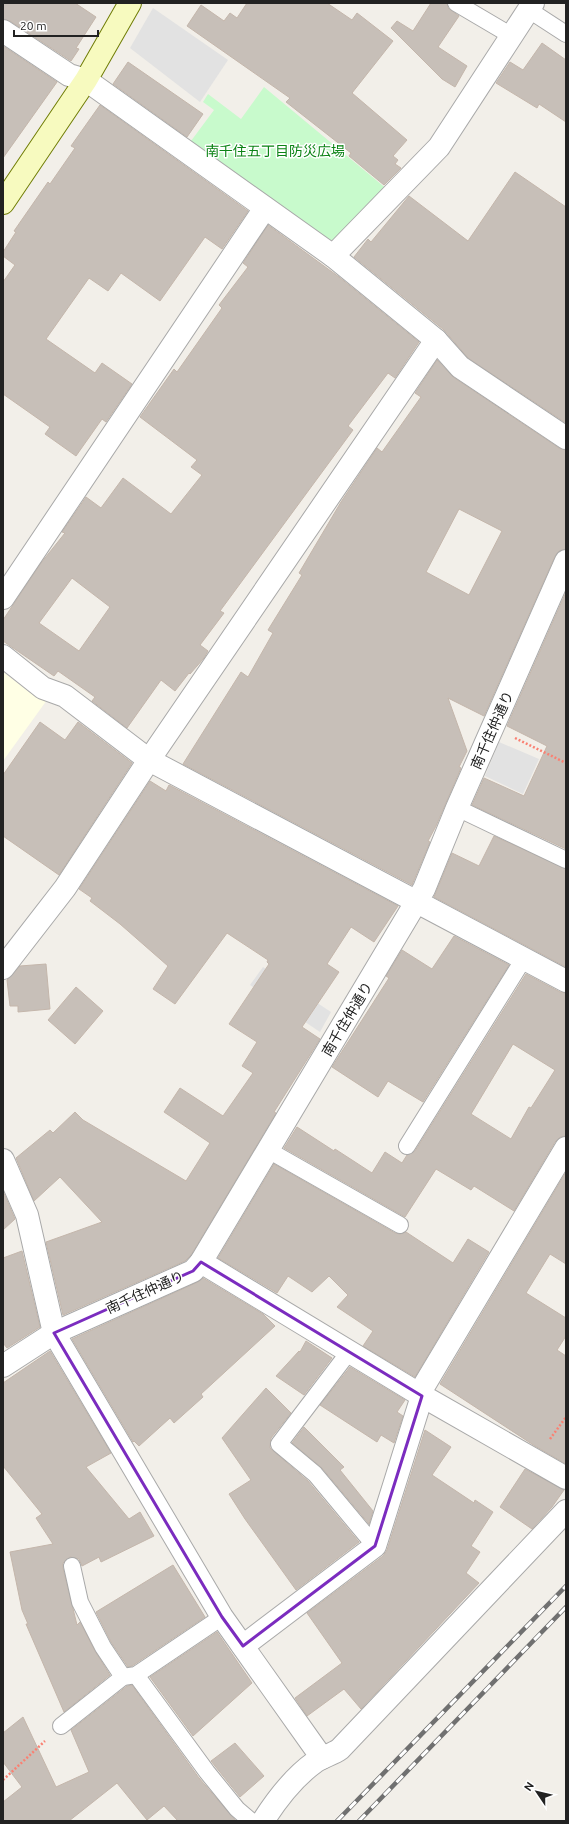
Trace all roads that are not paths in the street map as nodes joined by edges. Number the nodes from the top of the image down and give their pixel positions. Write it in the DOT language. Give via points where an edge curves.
graph roads {
  1 [pos="130,3"];
  2 [pos="456,3"];
  3 [pos="531,7"];
  4 [pos="4,34"];
  5 [pos="566,34"];
  6 [pos="512,36"];
  7 [pos="86,80"];
  8 [pos="3,203"];
  9 [pos="265,208"];
  10 [pos="333,256"];
  11 [pos="436,340"];
  12 [pos="566,438"];
  13 [pos="566,561"];
  14 [pos="3,598"];
  15 [pos="3,656"];
  16 [pos="149,760"];
  17 [pos="458,808"];
  18 [pos="566,860"];
  19 [pos="417,902"];
  20 [pos="523,960"];
  21 [pos="3,968"];
  22 [pos="566,981"];
  23 [pos="407,1146"];
  24 [pos="566,1148"];
  25 [pos="268,1150"];
  26 [pos="3,1160"];
  27 [pos="400,1225"];
  28 [pos="201,1262"];
  29 [pos="54,1333"];
  30 [pos="349,1352"];
  31 [pos="3,1366"];
  32 [pos="421,1395"];
  33 [pos="566,1478"];
  34 [pos="566,1511"];
  35 [pos="375,1546"];
  36 [pos="72,1566"];
  37 [pos="222,1617"];
  38 [pos="243,1646"];
  39 [pos="130,1676"];
  40 [pos="61,1726"];
  41 [pos="322,1758"];
  42 [pos="251,1821"];
  43 [pos="263,1821"];
  1 -- 7 [label="street"];
  2 -- 6 [label="lane"];
  3 -- 5 [label="lane"];
  3 -- 6 [label="street"];
  4 -- 7 [label="street" via="69,75"];
  6 -- 10 [label="street" via="439,147"];
  7 -- 8 [label="street"];
  7 -- 9 [label="street"];
  9 -- 10 [label="street"];
  9 -- 14 [label="street"];
  10 -- 11 [label="street"];
  11 -- 12 [label="street" via="460,367"];
  11 -- 16 [label="street"];
  13 -- 17 [label="street, 南千住仲通り"];
  15 -- 16 [label="street" via="43,688 65,696"];
  16 -- 19 [label="street"];
  16 -- 21 [label="street" via="64,888"];
  17 -- 18 [label="lane"];
  17 -- 19 [label="street, 南千住仲通り"];
  19 -- 20 [label="street"];
  19 -- 25 [label="street, 南千住仲通り"];
  20 -- 22 [label="street"];
  20 -- 23 [label="lane"];
  24 -- 32 [label="street"];
  25 -- 27 [label="lane"];
  25 -- 28 [label="street, 南千住仲通り"];
  26 -- 29 [label="street" via="27,1215"];
  28 -- 29 [label="street, 南千住仲通り" via="193,1271"];
  28 -- 30 [label="street"];
  29 -- 31 [label="street, 南千住仲通り"];
  29 -- 37 [label="street"];
  30 -- 32 [label="street"];
  30 -- 35 [label="lane" via="280,1444 315,1474"];
  32 -- 33 [label="street"];
  32 -- 35 [label="street"];
  34 -- 41 [label="street" via="340,1749"];
  35 -- 38 [label="street"];
  36 -- 39 [label="lane" via="80,1602 103,1647"];
  37 -- 38 [label="street"];
  37 -- 39 [label="lane"];
  38 -- 41 [label="street"];
  39 -- 40 [label="lane"];
  39 -- 42 [label="lane" via="207,1772"];
  41 -- 43 [label="street" via="307,1768 280,1796"];
}
